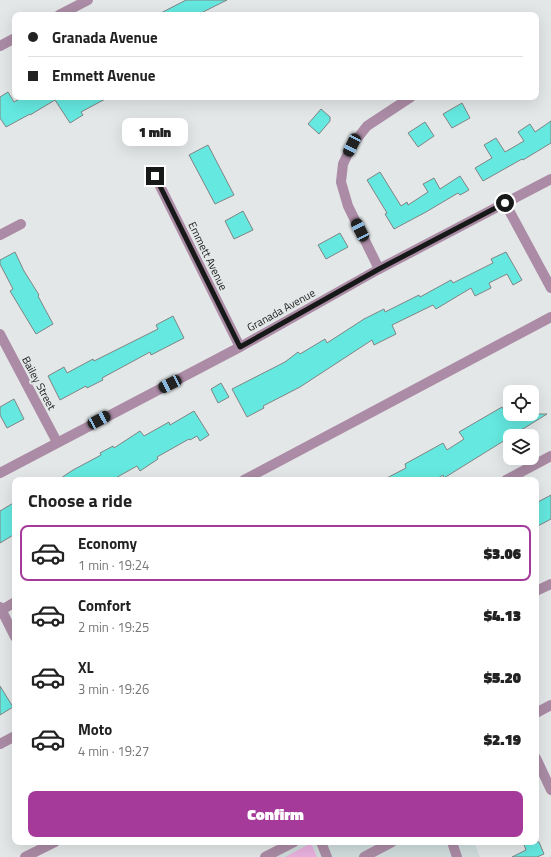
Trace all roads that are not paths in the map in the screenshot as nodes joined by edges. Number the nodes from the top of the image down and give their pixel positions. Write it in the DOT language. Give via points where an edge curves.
graph roads {
  1 [pos="88,0"];
  2 [pos="65,12"];
  3 [pos="12,40"];
  4 [pos="0,46"];
  5 [pos="406,100"];
  6 [pos="155,176"];
  7 [pos="551,179"];
  8 [pos="505,203"];
  9 [pos="21,224"];
  10 [pos="0,235"];
  11 [pos="379,269"];
  12 [pos="551,288"];
  13 [pos="551,317"];
  14 [pos="0,334"];
  15 [pos="240,347"];
  16 [pos="57,442"];
  17 [pos="551,456"];
  18 [pos="0,473"];
  19 [pos="250,477"];
  20 [pos="512,477"];
  21 [pos="551,584"];
  22 [pos="539,590"];
  23 [pos="12,603"];
  24 [pos="0,609"];
  25 [pos="12,631"];
  26 [pos="551,705"];
  27 [pos="539,711"];
  28 [pos="12,738"];
  29 [pos="0,744"];
  30 [pos="539,764"];
  31 [pos="551,790"];
  32 [pos="49,845"];
  33 [pos="288,845"];
  34 [pos="322,845"];
  35 [pos="386,845"];
  36 [pos="453,845"];
  37 [pos="25,857"];
  38 [pos="266,857"];
  39 [pos="327,857"];
  40 [pos="364,857"];
  41 [pos="457,857"];
  1 -- 2 [label="street"];
  3 -- 4 [label="street"];
  5 -- 11 [label="street" via="367,126 352,145 343,164 341,182 348,206"];
  6 -- 15 [label="street, Emmett Avenue"];
  7 -- 8 [label="street, Granada Avenue"];
  8 -- 11 [label="street, Granada Avenue"];
  8 -- 12 [label="street"];
  9 -- 10 [label="street"];
  11 -- 15 [label="street, Granada Avenue"];
  13 -- 19 [label="street"];
  14 -- 16 [label="street, Bailey Street"];
  15 -- 16 [label="street, Granada Avenue"];
  16 -- 18 [label="street, Granada Avenue"];
  17 -- 20 [label="street"];
  21 -- 22 [label="street"];
  23 -- 24 [label="street"];
  24 -- 25 [label="street"];
  26 -- 27 [label="street"];
  28 -- 29 [label="street"];
  30 -- 31 [label="street"];
  32 -- 37 [label="street"];
  33 -- 38 [label="street"];
  34 -- 39 [label="street"];
  35 -- 40 [label="street"];
  36 -- 41 [label="street"];
}
